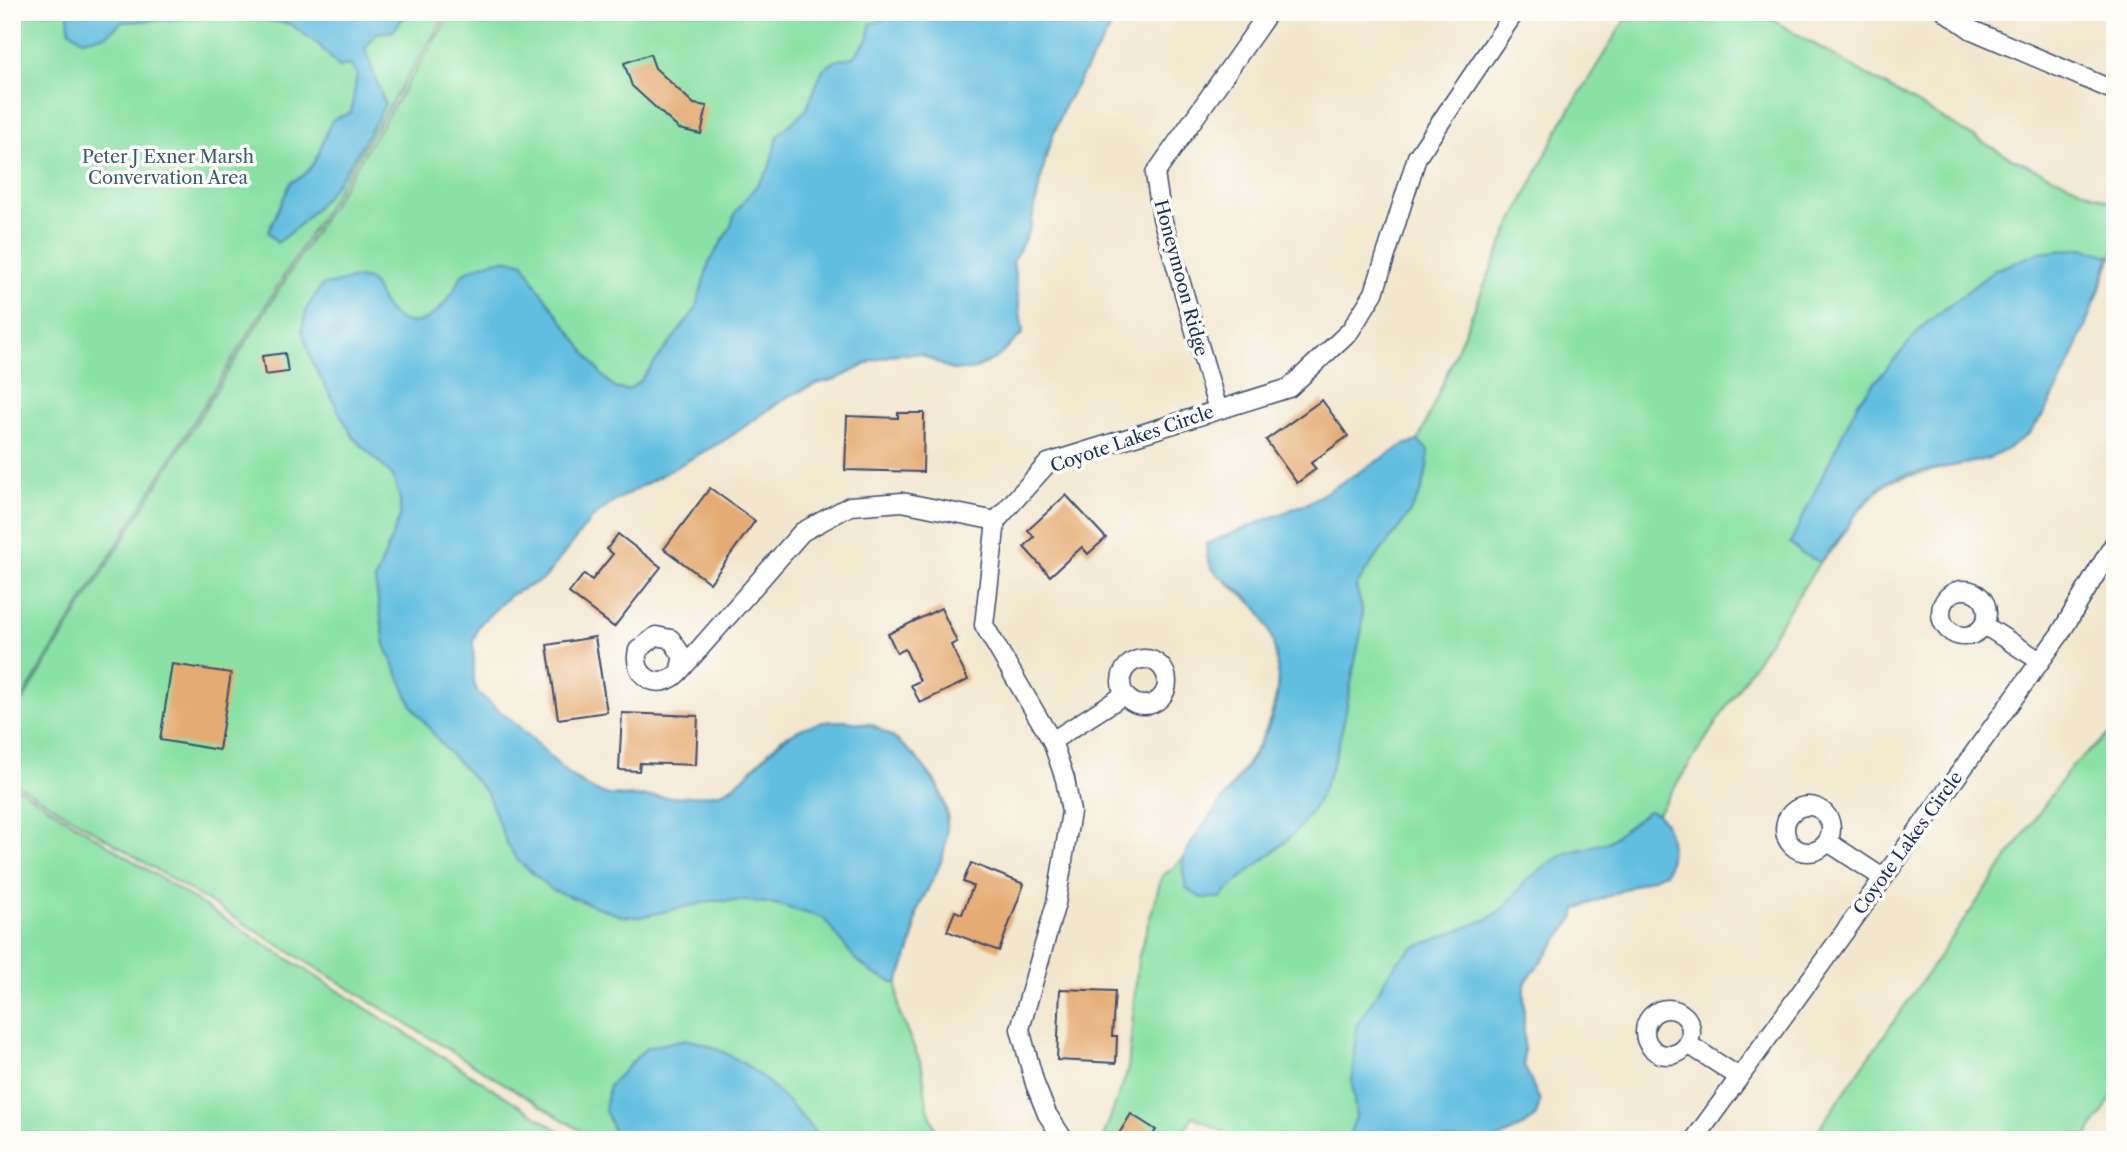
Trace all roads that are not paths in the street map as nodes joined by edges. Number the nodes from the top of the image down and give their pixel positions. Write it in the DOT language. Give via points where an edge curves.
graph roads {
  1 [pos="1269,12"];
  2 [pos="1515,12"];
  3 [pos="1946,12"];
  4 [pos="2115,90"];
  5 [pos="1218,410"];
  6 [pos="996,521"];
  7 [pos="2115,542"];
  8 [pos="1984,625"];
  9 [pos="2040,661"];
  10 [pos="679,672"];
  11 [pos="1124,695"];
  12 [pos="1052,741"];
  13 [pos="1828,842"];
  14 [pos="1883,878"];
  15 [pos="1688,1044"];
  16 [pos="1739,1077"];
  17 [pos="1064,1140"];
  18 [pos="1694,1140"];
  1 -- 5 [label="street, Honeymoon Ridge" via="1155,174 1162,218"];
  2 -- 5 [label="street, Coyote Lakes Circle" via="1416,157 1374,293 1350,331 1289,388"];
  3 -- 4 [label="street" via="1972,30"];
  5 -- 6 [label="street, Coyote Lakes Circle" via="1048,463"];
  6 -- 10 [label="street" via="902,502 850,506 802,532"];
  6 -- 12 [label="street" via="984,625"];
  7 -- 9 [label="street, Coyote Lakes Circle"];
  8 -- 9 [label="street"];
  9 -- 14 [label="street, Coyote Lakes Circle"];
  11 -- 12 [label="street"];
  12 -- 17 [label="street" via="1071,812 1056,903 1020,1029 1035,1084"];
  13 -- 14 [label="street"];
  14 -- 16 [label="street, Coyote Lakes Circle"];
  15 -- 16 [label="street"];
  16 -- 18 [label="street, Coyote Lakes Circle"];
}
